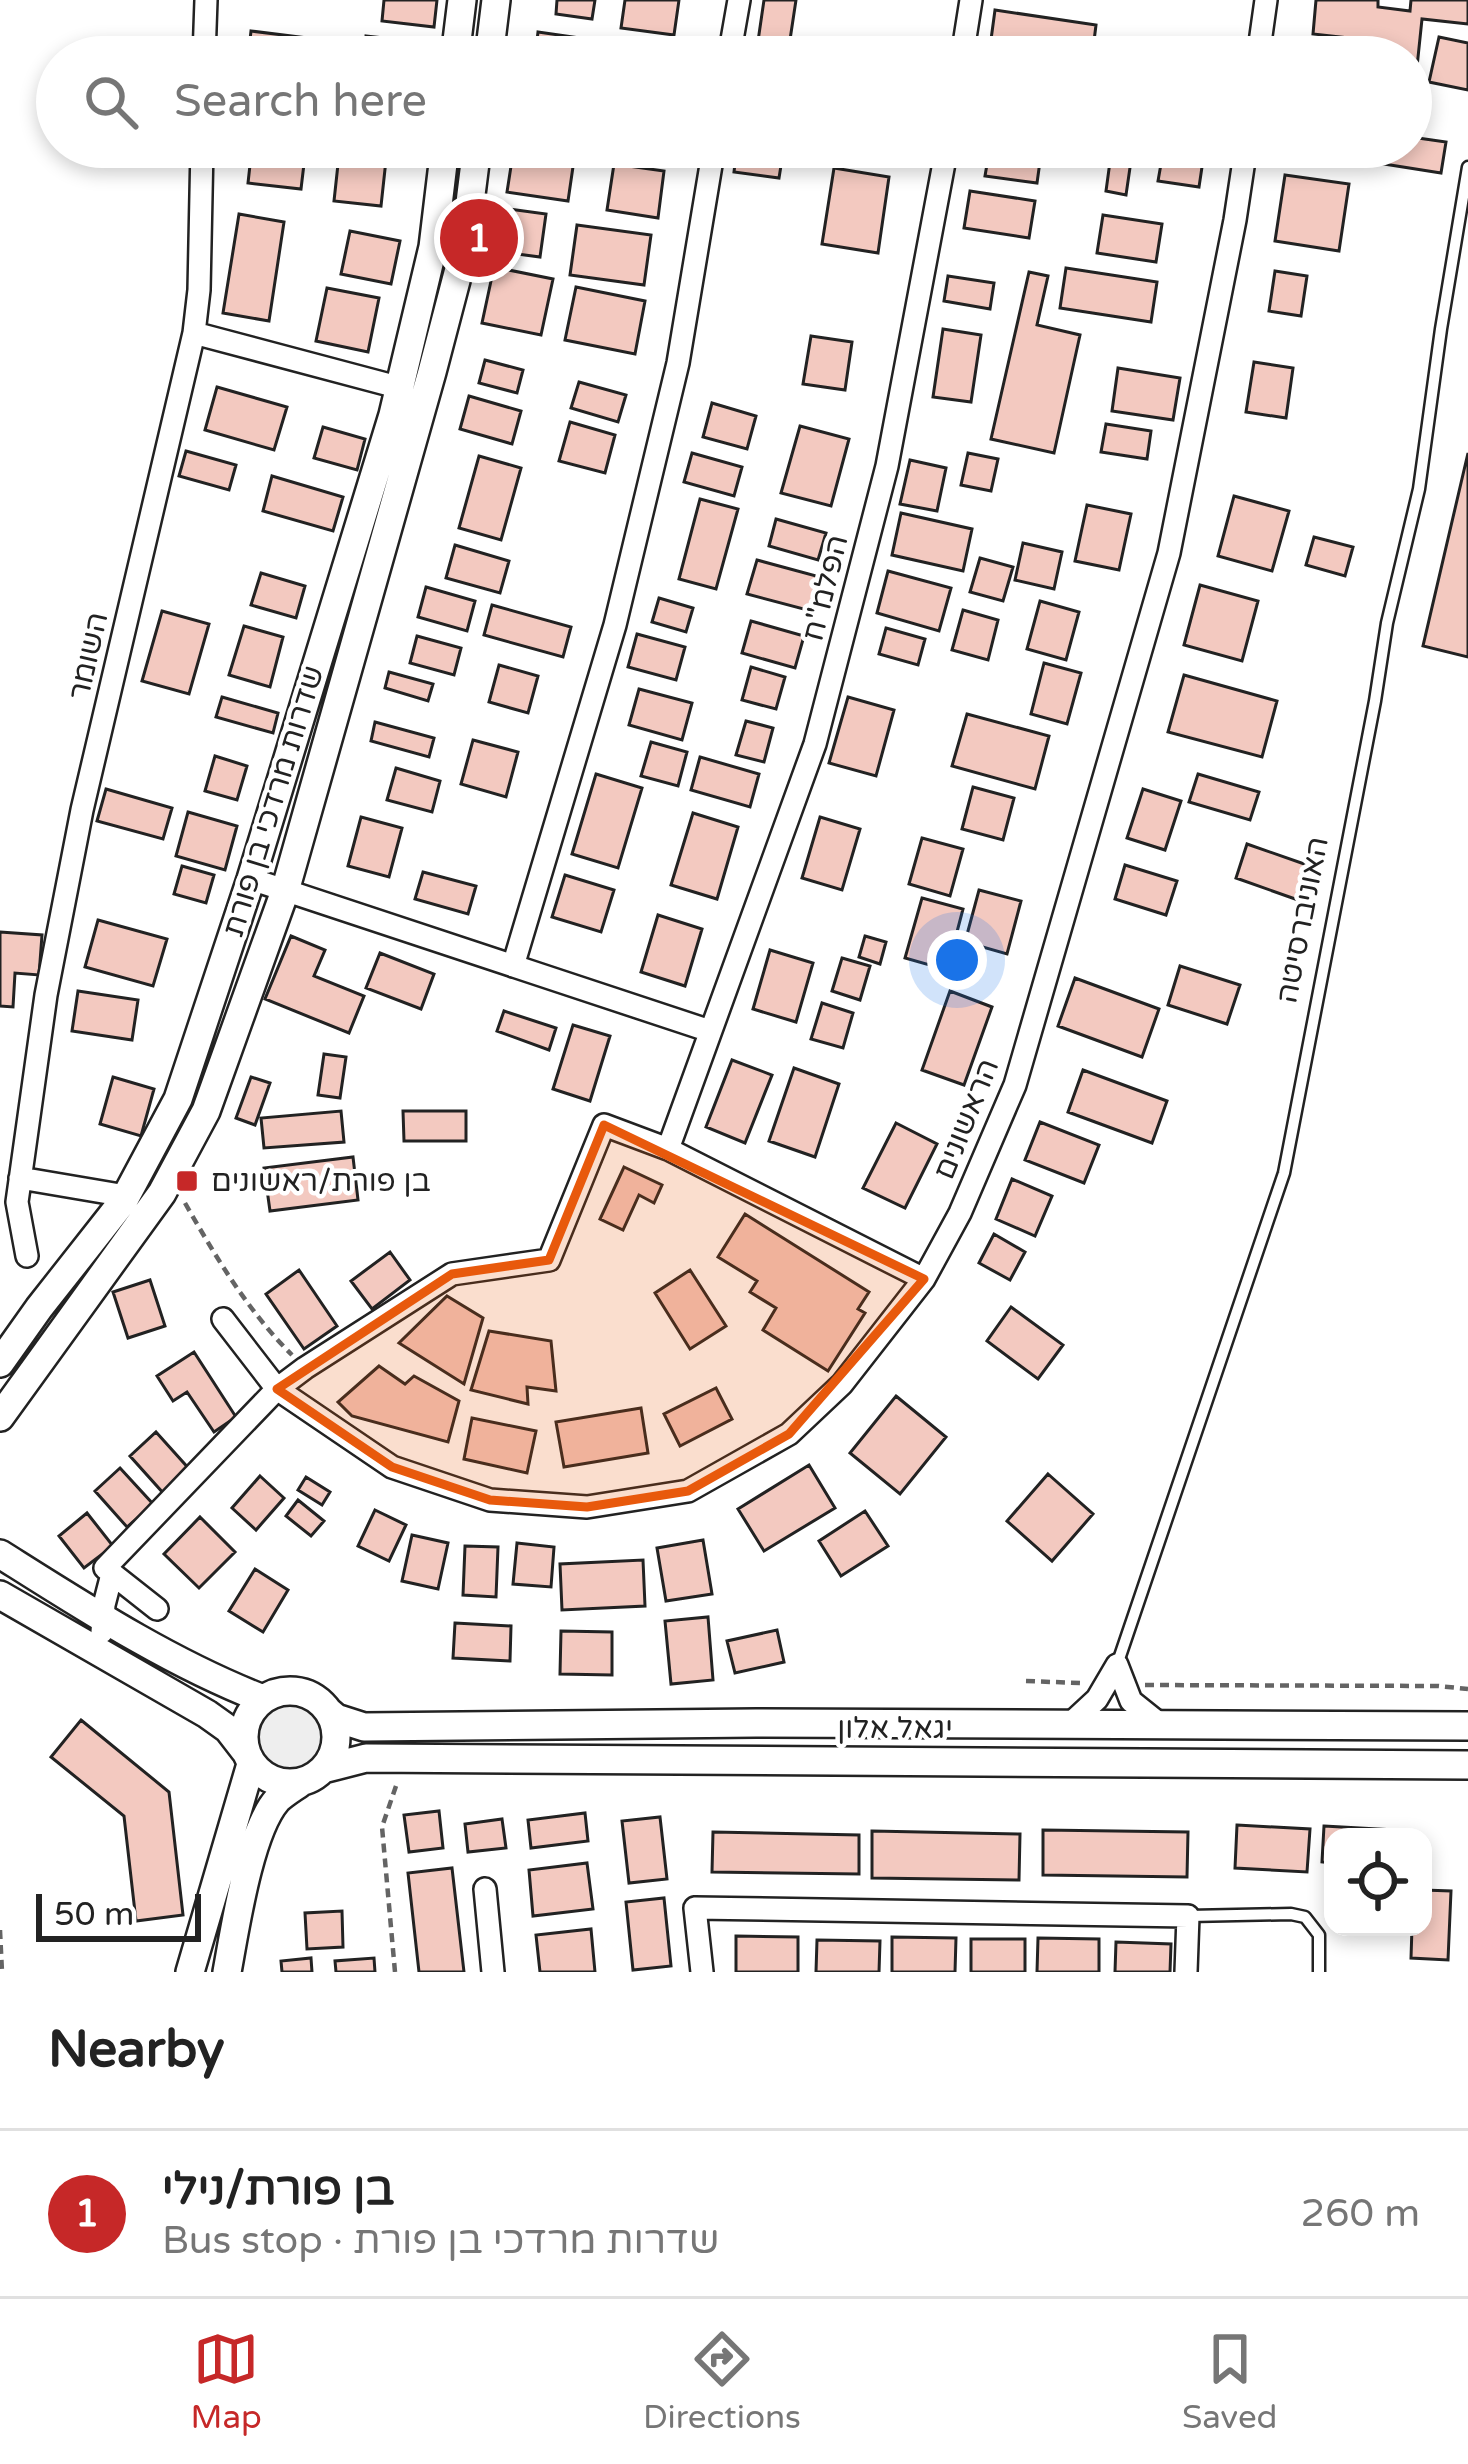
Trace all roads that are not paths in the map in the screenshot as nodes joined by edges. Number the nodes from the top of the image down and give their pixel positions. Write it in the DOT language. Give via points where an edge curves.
graph roads {
  1 [pos="206,0"];
  2 [pos="462,0"];
  3 [pos="496,0"];
  4 [pos="739,0"];
  5 [pos="971,0"];
  6 [pos="1263,0"];
  7 [pos="205,36"];
  8 [pos="458,36"];
  9 [pos="492,36"];
  10 [pos="733,36"];
  11 [pos="965,36"];
  12 [pos="1260,36"];
  13 [pos="1468,166"];
  14 [pos="202,168"];
  15 [pos="443,168"];
  16 [pos="474,168"];
  17 [pos="710,168"];
  18 [pos="944,168"];
  19 [pos="1243,168"];
  20 [pos="194,333"];
  21 [pos="401,388"];
  22 [pos="251,879"];
  23 [pos="285,891"];
  24 [pos="513,966"];
  25 [pos="710,1031"];
  26 [pos="668,1149"];
  27 [pos="20,1178"];
  28 [pos="126,1196"];
  29 [pos="8,1202"];
  30 [pos="27,1256"];
  31 [pos="924,1279"];
  32 [pos="224,1318"];
  33 [pos="0,1363"];
  34 [pos="278,1389"];
  35 [pos="0,1417"];
  36 [pos="0,1554"];
  37 [pos="112,1574"];
  38 [pos="0,1595"];
  39 [pos="157,1609"];
  40 [pos="103,1618"];
  41 [pos="101,1653"];
  42 [pos="1117,1665"];
  43 [pos="263,1699"];
  44 [pos="328,1712"];
  45 [pos="1070,1724"];
  46 [pos="1162,1725"];
  47 [pos="1468,1726"];
  48 [pos="248,1757"];
  49 [pos="1468,1766"];
  50 [pos="312,1776"];
  51 [pos="484,1888"];
  52 [pos="1188,1916"];
  53 [pos="190,1972"];
  54 [pos="227,1972"];
  55 [pos="493,1972"];
  56 [pos="702,1972"];
  57 [pos="1186,1972"];
  58 [pos="1319,1972"];
  1 -- 7 [label="street"];
  2 -- 8 [label="street"];
  3 -- 9 [label="street"];
  4 -- 10 [label="street"];
  5 -- 11 [label="street"];
  6 -- 12 [label="street"];
  13 -- 42 [label="lane, האוניברסיטה" via="1419,489 1284,1173"];
  14 -- 20 [label="street, השומר"];
  15 -- 21 [label="street, שדרות מרדכי בן פורת"];
  16 -- 23 [label="street, שדרות מרדכי בן פורת" via="464,250"];
  17 -- 24 [label="street" via="678,363 631,560"];
  18 -- 25 [label="street, הפלמ\"ח" via="887,466 815,744"];
  19 -- 31 [label="street, הראשונים" via="1169,553 1015,1085"];
  20 -- 21 [label="street"];
  20 -- 27 [label="street, השומר" via="82,810"];
  21 -- 22 [label="street, שדרות מרדכי בן פורת"];
  22 -- 23 [label="street"];
  22 -- 28 [label="street, שדרות מרדכי בן פורת" via="178,1099"];
  23 -- 24 [label="street"];
  23 -- 35 [label="street, שדרות מרדכי בן פורת" via="206,1111 171,1177"];
  24 -- 25 [label="street"];
  25 -- 26 [label="street, הפלמ\"ח"];
  26 -- 31 [label="street"];
  26 -- 34 [label="street" via="604,1125 549,1260 452,1274"];
  27 -- 28 [label="street"];
  27 -- 29 [label="street, השומר"];
  28 -- 33 [label="street, שדרות מרדכי בן פורת"];
  29 -- 30 [label="street, השומר"];
  31 -- 34 [label="street, הראשונים" via="842,1384 789,1434 688,1492 586,1507 490,1501 392,1467"];
  32 -- 34 [label="street, הראשונים"];
  34 -- 37 [label="street" via="105,1568"];
  36 -- 40 [label="street"];
  37 -- 39 [label="street"];
  37 -- 40 [label="street"];
  38 -- 41 [label="street"];
  40 -- 41 [label="street"];
  40 -- 43 [label="street"];
  41 -- 48 [label="street" via="222,1724"];
  42 -- 45 [label="street, האוניברסיטה"];
  42 -- 46 [label="street" via="1131,1701"];
  43 -- 44 [label="street" via="291,1690"];
  43 -- 48 [label="street" via="245,1722"];
  44 -- 45 [label="street, יגאל אלון" via="364,1727"];
  44 -- 50 [label="street" via="335,1745"];
  45 -- 46 [label="street, יגאל אלון"];
  46 -- 47 [label="street, יגאל אלון"];
  48 -- 50 [label="street" via="273,1780"];
  48 -- 53 [label="street"];
  49 -- 50 [label="street, יגאל אלון" via="366,1759"];
  50 -- 54 [label="street" via="276,1802 256,1843"];
  51 -- 55 [label="street"];
  52 -- 56 [label="street" via="695,1908"];
  52 -- 57 [label="street"];
  52 -- 58 [label="lane" via="1306,1916 1319,1935"];
}
